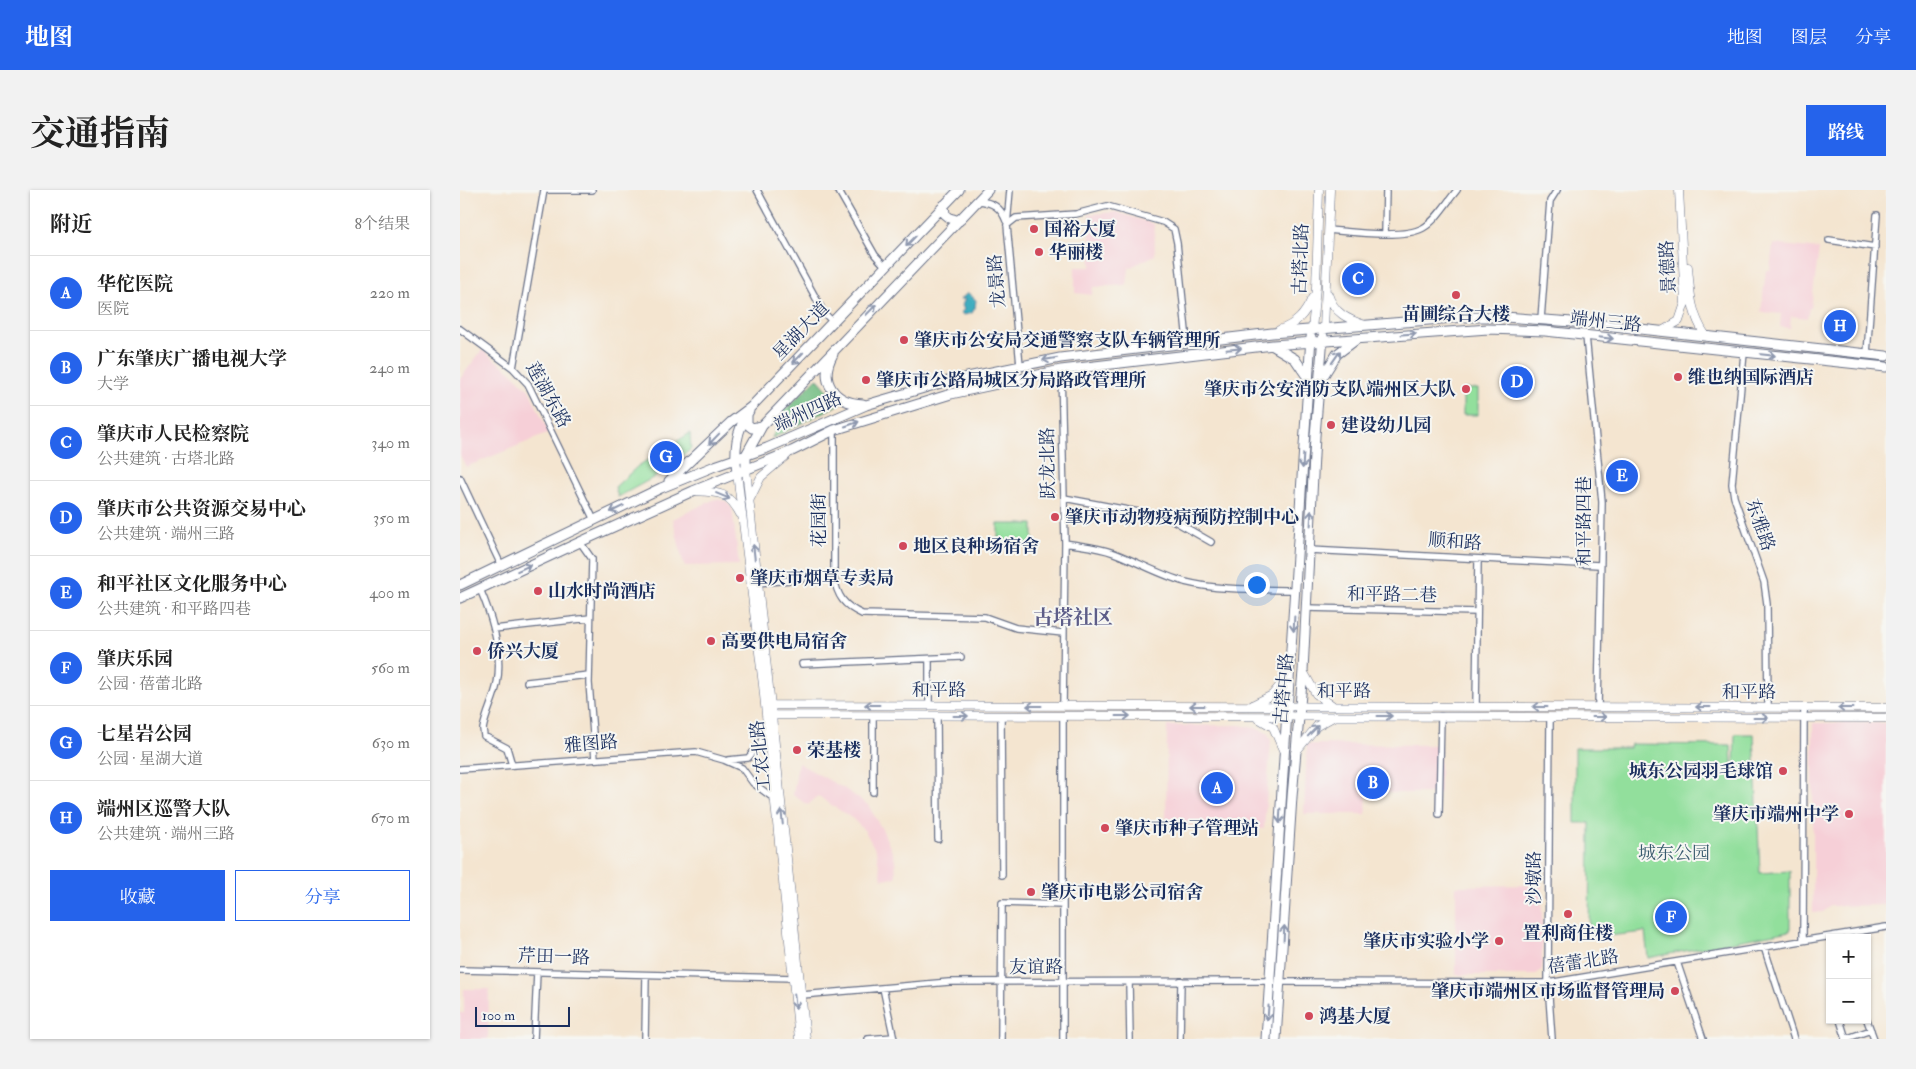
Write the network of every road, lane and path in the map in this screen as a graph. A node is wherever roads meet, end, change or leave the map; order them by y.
1 (544, 190) edge
2 (592, 190) edge
3 (757, 190) edge
4 (838, 190) edge
5 (959, 190) edge
6 (988, 190) edge
7 (1010, 190) edge
8 (1319, 190) edge
9 (1330, 190) edge
10 (1386, 190) edge
11 (1457, 190) edge
12 (1557, 190) edge
13 (1679, 190) edge
14 (1683, 190) edge
15 (978, 201) junction
16 (944, 206) junction
17 (1877, 215) dead end
18 (959, 221) junction
19 (1007, 225) junction
20 (1329, 230) junction
21 (1385, 232) junction
22 (1829, 240) dead end
23 (1875, 248) junction
24 (886, 267) junction
25 (1316, 286) junction
26 (1327, 290) junction
27 (1541, 319) junction
28 (833, 322) junction
29 (1366, 325) junction
30 (460, 329) edge
31 (1324, 329) junction
32 (1312, 330) junction
33 (1662, 332) junction
34 (1272, 333) junction
35 (1586, 336) junction
36 (1706, 336) junction
37 (1360, 338) junction
38 (1187, 341) junction
39 (1322, 341) junction
40 (1311, 342) junction
41 (837, 345) junction
42 (1273, 346) junction
43 (1142, 347) junction
44 (1839, 351) junction
45 (1744, 353) junction
46 (1867, 354) junction
47 (1886, 356) edge
48 (1144, 359) junction
49 (1838, 362) junction
50 (1020, 365) junction
51 (1886, 367) edge
52 (513, 368) junction
53 (1061, 370) junction
54 (1308, 378) junction
55 (1319, 384) junction
56 (866, 405) junction
57 (749, 411) junction
58 (762, 426) junction
59 (806, 430) junction
60 (834, 430) junction
61 (1305, 436) junction
62 (1315, 436) junction
63 (811, 441) junction
64 (792, 451) junction
65 (746, 455) junction
66 (735, 459) junction
67 (742, 471) junction
68 (686, 477) junction
69 (460, 478) edge
70 (661, 488) junction
71 (693, 491) junction
72 (1064, 498) junction
73 (748, 503) junction
74 (742, 518) junction
75 (594, 520) junction
76 (580, 542) junction
77 (1211, 542) dead end
78 (1065, 543) junction
79 (1309, 550) junction
80 (1478, 559) junction
81 (501, 565) junction
82 (1599, 565) junction
83 (802, 579) dead end
84 (757, 583) junction
85 (460, 585) edge
86 (480, 589) junction
87 (1296, 590) junction
88 (460, 598) edge
89 (1306, 608) junction
90 (1477, 612) junction
91 (590, 618) junction
92 (494, 629) junction
93 (1063, 633) junction
94 (961, 657) dead end
95 (929, 658) junction
96 (802, 664) dead end
97 (1292, 672) junction
98 (1303, 672) junction
99 (589, 675) junction
100 (527, 682) dead end
101 (771, 705) junction
102 (929, 705) junction
103 (1288, 705) junction
104 (1063, 706) junction
105 (1246, 706) junction
106 (1336, 706) junction
107 (1476, 707) junction
108 (1598, 707) junction
109 (1768, 707) junction
110 (1804, 708) junction
111 (1886, 708) edge
112 (1299, 710) junction
113 (1246, 715) junction
114 (1287, 715) junction
115 (772, 716) junction
116 (874, 716) junction
117 (937, 716) junction
118 (1001, 716) junction
119 (1063, 716) junction
120 (1337, 716) junction
121 (1441, 716) junction
122 (1550, 717) junction
123 (1804, 718) junction
124 (1886, 718) edge
125 (767, 728) junction
126 (1283, 750) junction
127 (1295, 753) junction
128 (595, 759) junction
129 (724, 760) junction
130 (512, 765) junction
131 (460, 769) edge
132 (873, 792) dead end
133 (772, 797) junction
134 (1281, 797) junction
135 (1292, 797) junction
136 (1439, 814) dead end
137 (938, 839) dead end
138 (1002, 875) dead end
139 (1063, 905) junction
140 (1886, 927) edge
141 (1849, 934) edge
142 (1826, 937) edge
143 (1803, 940) junction
144 (1764, 947) junction
145 (1677, 962) junction
146 (460, 970) edge
147 (537, 972) junction
148 (646, 975) junction
149 (792, 978) junction
150 (1181, 981) junction
151 (1270, 981) junction
152 (1001, 982) junction
153 (1063, 982) junction
154 (1129, 982) junction
155 (1281, 982) junction
156 (1548, 983) junction
157 (883, 988) junction
158 (802, 995) junction
159 (1841, 1024) edge
160 (1868, 1024) edge
161 (1870, 1030) junction
162 (893, 1038) edge
163 (534, 1039) edge
164 (645, 1039) edge
165 (799, 1039) edge
166 (806, 1039) edge
167 (868, 1039) edge
168 (1001, 1039) edge
169 (1063, 1039) edge
170 (1130, 1039) edge
171 (1180, 1039) edge
172 (1266, 1039) edge
173 (1276, 1039) edge
174 (1552, 1039) edge
175 (1703, 1039) edge
176 (1794, 1039) edge
177 (1846, 1039) edge
178 (1874, 1039) edge

1 - 2 street
1 - 52 street, 莲湖东路
3 - 28 street
4 - 24 street
5 - 16 main road, 星湖大道
6 - 15 main road, 星湖大道
7 - 19 street, 龙景路
8 - 25 main road, 古塔北路
9 - 20 main road, 古塔北路
10 - 21 street
11 - 21 street
12 - 27 street
13 - 33 main road, 景德路
14 - 36 main road, 景德路
15 - 18 main road, 星湖大道
15 - 19 street
16 - 18 main road
16 -> 24 main road, 星湖大道
17 - 23 street
41 -> 18 main road, 星湖大道
19 - 38 street
19 - 50 street, 龙景路
20 - 21 street
20 - 26 main road, 古塔北路
22 - 23 street
23 - 46 street
24 - 28 main road, 星湖大道
25 - 32 main road, 古塔北路
25 - 34 main road
26 - 29 main road
26 - 31 main road, 古塔北路
27 - 29 main road, 端州三路
27 - 33 main road, 端州三路
28 -> 57 main road, 星湖大道
29 - 31 main road, 端州三路
30 - 52 street
31 - 32 main road, 端州三路
31 - 39 main road, 古塔中路
32 - 34 main road, 端州四路
32 - 40 main road, 古塔中路
33 - 36 main road, 端州三路
34 - 38 main road, 端州四路
37 -> 35 main road, 端州三路
35 -> 45 main road, 端州三路
35 - 82 street, 和平路四巷
36 - 44 main road, 端州三路
37 - 39 main road, 端州三路
55 -> 37 main road
38 - 43 main road, 端州四路
39 - 40 main road, 端州三路
39 - 55 main road, 古塔中路
40 - 42 main road, 端州四路
40 - 54 main road, 古塔中路
41 - 56 main road
41 - 58 main road, 星湖大道
48 -> 42 main road, 端州四路
42 - 54 main road
43 - 48 main road
43 -> 50 main road, 端州四路
44 - 46 main road, 端州三路
44 - 49 main road
45 -> 49 main road, 端州三路
45 - 109 street, 东雅路
46 - 47 main road, 端州三路
48 - 53 main road, 端州四路
49 - 51 main road, 端州三路
50 - 56 main road, 端州四路
52 - 75 street, 莲湖东路
60 -> 53 main road, 端州四路
53 - 72 street, 跃龙北路
54 - 61 main road, 古塔中路
55 - 62 main road, 古塔中路
56 - 59 main road, 端州四路
57 - 58 main road
57 - 66 main road
57 -> 70 main road, 星湖大道
58 - 65 main road, 星湖大道
59 - 63 main road
59 - 65 main road, 端州四路
60 - 63 main road, 端州四路
60 - 93 street, 花园街
61 - 62 main road
61 -> 87 main road, 古塔中路
79 -> 62 main road, 古塔中路
63 - 64 main road, 端州四路
64 - 67 main road, 端州四路
64 - 73 main road
65 - 66 main road, 端州四路
65 - 67 main road, 星湖大道
66 - 67 main road
66 - 68 main road, 端州四路
67 - 71 main road, 端州四路
67 - 73 main road, 工农北路
67 - 74 main road, 工农北路
68 - 70 main road, 端州四路
68 - 71 main road
69 - 81 street
70 -> 75 main road, 端州四路
71 -> 74 main road
71 - 76 main road, 端州四路
72 - 77 street
72 - 78 street, 跃龙北路
84 -> 73 main road, 工农北路
74 - 125 main road, 工农北路
75 - 81 main road, 端州四路
86 -> 76 main road, 端州四路
76 - 91 street
78 - 87 street
78 - 93 street, 跃龙北路
79 - 80 street, 顺和路
79 - 89 main road, 古塔中路
80 - 82 street, 顺和路
80 - 90 street
81 - 85 main road, 端州四路
82 - 108 street, 和平路四巷
83 - 84 street
84 - 101 main road, 工农北路
86 - 88 main road, 端州四路
86 - 92 street
87 -> 97 main road, 古塔中路
89 - 90 street, 和平路二巷
89 - 98 main road, 古塔中路
90 - 107 street
91 - 92 street
91 - 99 street
92 - 130 street
93 - 104 street, 跃龙北路
94 - 95 street
95 - 96 street
95 - 102 street
97 - 103 main road, 古塔中路
97 - 105 main road
98 - 106 main road
98 - 112 main road, 古塔中路
99 - 100 street
99 - 128 street
102 -> 101 main road, 和平路
101 - 115 main road, 工农北路
104 -> 102 main road, 和平路
103 - 105 main road, 和平路
103 - 112 main road, 和平路
103 - 114 main road, 古塔中路
105 -> 104 main road, 和平路
106 - 107 main road, 和平路
106 - 112 main road, 和平路
108 -> 107 main road, 和平路
109 -> 108 main road, 和平路
109 - 110 main road, 和平路
111 -> 110 main road, 和平路
110 - 123 street
112 - 114 main road, 和平路
112 - 120 main road, 和平路
112 - 127 main road, 古塔中路
113 - 114 main road, 和平路
119 -> 113 main road, 和平路
113 - 126 main road
114 - 126 main road, 古塔中路
115 - 116 main road, 和平路
158 -> 115 main road, 工农北路
116 - 117 main road, 和平路
116 - 132 street
117 -> 118 main road, 和平路
117 - 137 street
118 - 119 main road, 和平路
118 - 138 street
119 - 139 street
120 -> 121 main road, 和平路
127 -> 120 main road
121 - 122 main road, 和平路
121 - 136 street
122 -> 123 main road, 和平路
122 - 156 street, 沙墩路
123 - 124 main road, 和平路
123 - 143 street
125 - 129 street
125 - 133 main road, 工农北路
126 - 134 main road, 古塔中路
127 - 135 main road, 古塔中路
128 - 129 street, 雅图路
128 - 130 street, 雅图路
129 - 133 street
130 - 131 street, 雅图路
133 - 149 main road, 工农北路
134 - 135 main road
134 -> 151 main road, 古塔中路
155 -> 135 main road, 古塔中路
139 - 152 street
139 - 153 street
140 - 141 street, 蓓蕾北路
142 - 143 street, 蓓蕾北路
143 - 144 street, 蓓蕾北路
144 - 145 street, 蓓蕾北路
144 - 176 street
145 - 156 street, 蓓蕾北路
145 - 175 street
146 - 147 street, 芹田一路
147 - 148 street, 芹田一路
147 - 163 street
148 - 149 street, 芹田一路
148 - 164 street
149 -> 165 main road, 工农北路
150 - 151 street, 友谊路
150 - 154 street, 友谊路
150 - 171 street
151 -> 172 main road, 古塔中路
152 - 153 street, 友谊路
152 - 157 street, 友谊路
152 - 168 street
153 - 154 street, 友谊路
153 - 169 street
154 - 170 street
155 - 156 street, 蓓蕾北路
155 - 173 main road, 古塔中路
156 - 174 street, 沙墩路
157 - 158 street, 友谊路
157 - 162 street
158 - 166 main road, 工农北路
159 - 177 street
160 - 161 street
161 - 177 street
161 - 178 street
162 - 167 street

